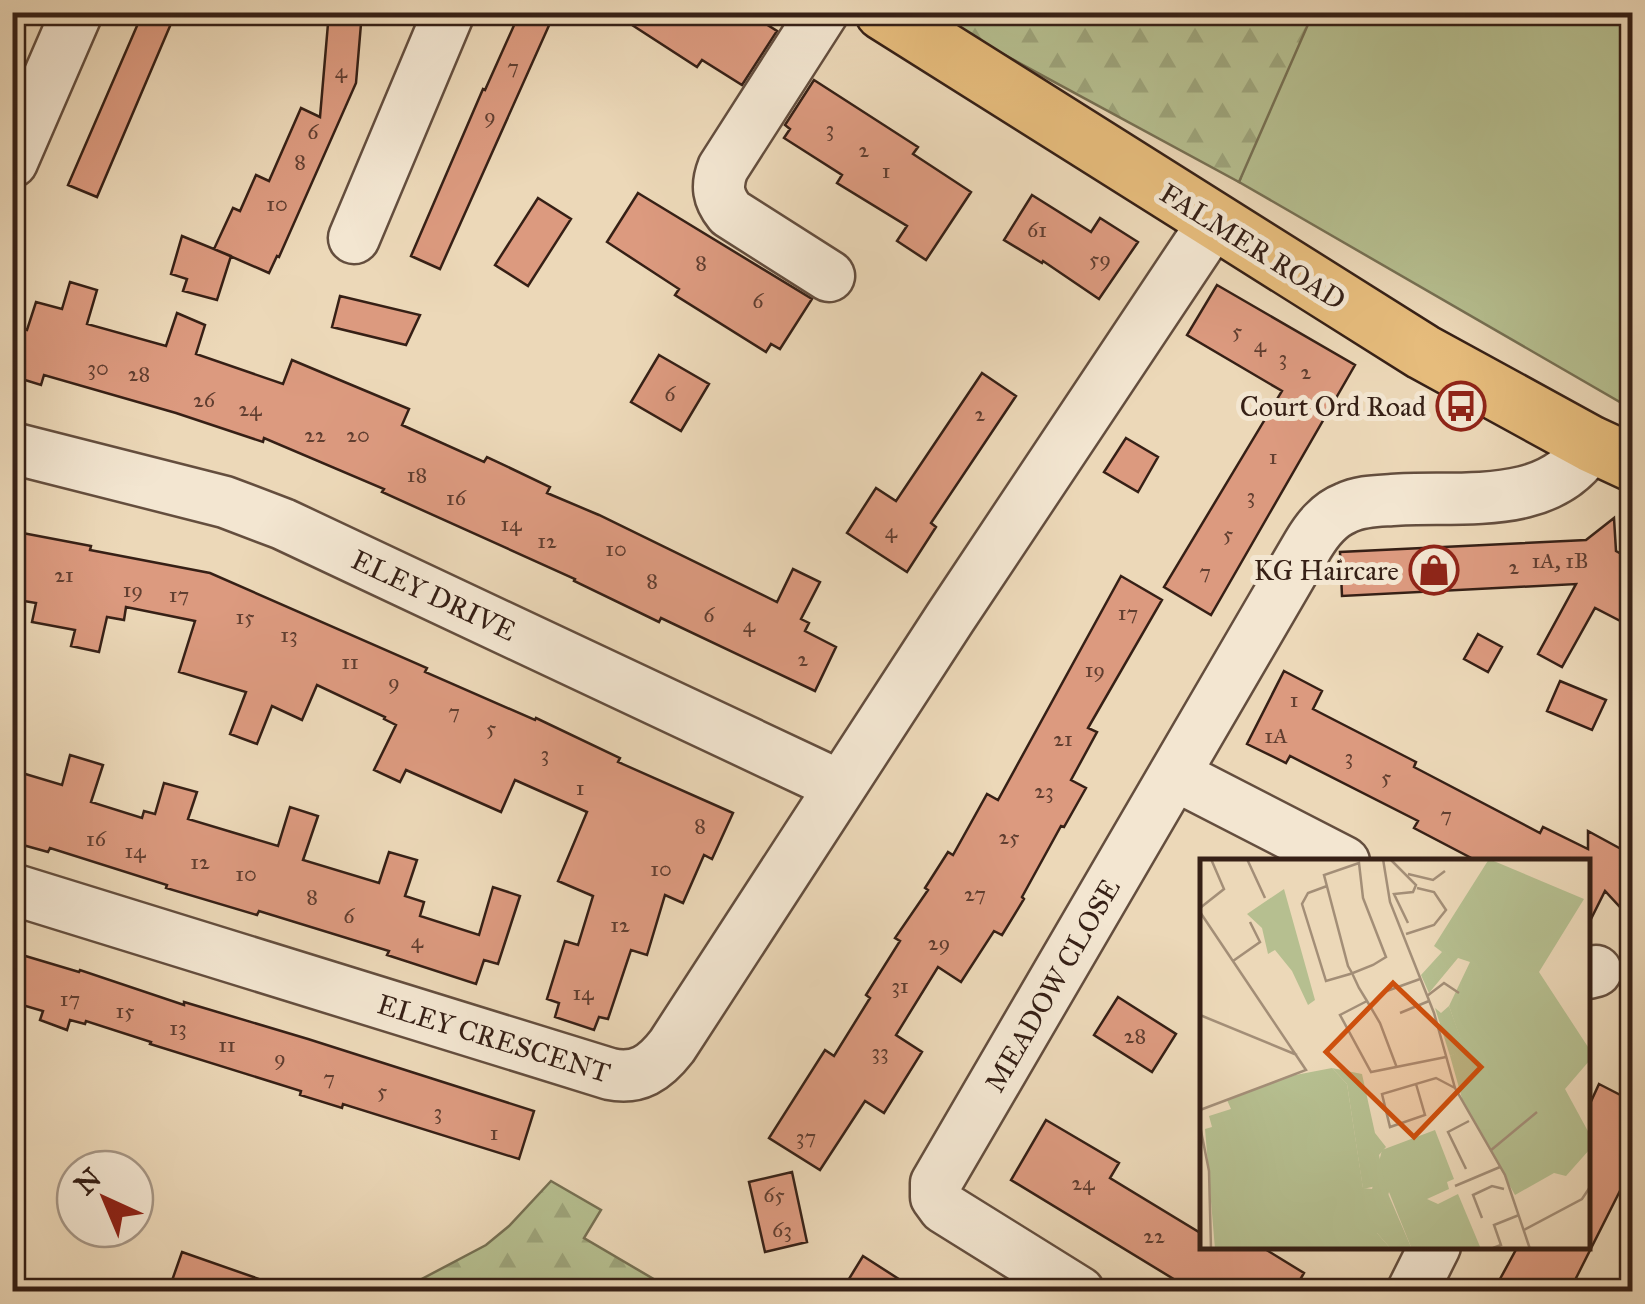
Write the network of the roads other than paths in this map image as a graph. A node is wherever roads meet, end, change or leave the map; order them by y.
1 (78, 12) edge
2 (449, 12) edge
3 (823, 12) edge
4 (883, 12) edge
5 (12, 162) edge
6 (1212, 221) junction
7 (354, 238) dead end
8 (828, 276) dead end
9 (12, 448) edge
10 (1612, 454) edge
11 (1175, 775) junction
12 (840, 786) junction
13 (1338, 859) edge
14 (12, 889) edge
15 (1433, 1249) edge
16 (1079, 1292) edge
17 (1412, 1292) edge

1 - 5 street
2 - 7 street
3 - 8 street
4 - 6 main road, FALMER ROAD
6 - 10 main road, FALMER ROAD
6 - 12 street
9 - 12 street, ELEY DRIVE
10 - 11 street, MEADOW CLOSE
11 - 13 street
11 - 16 street, MEADOW CLOSE
12 - 14 street, ELEY CRESCENT
15 - 17 street

